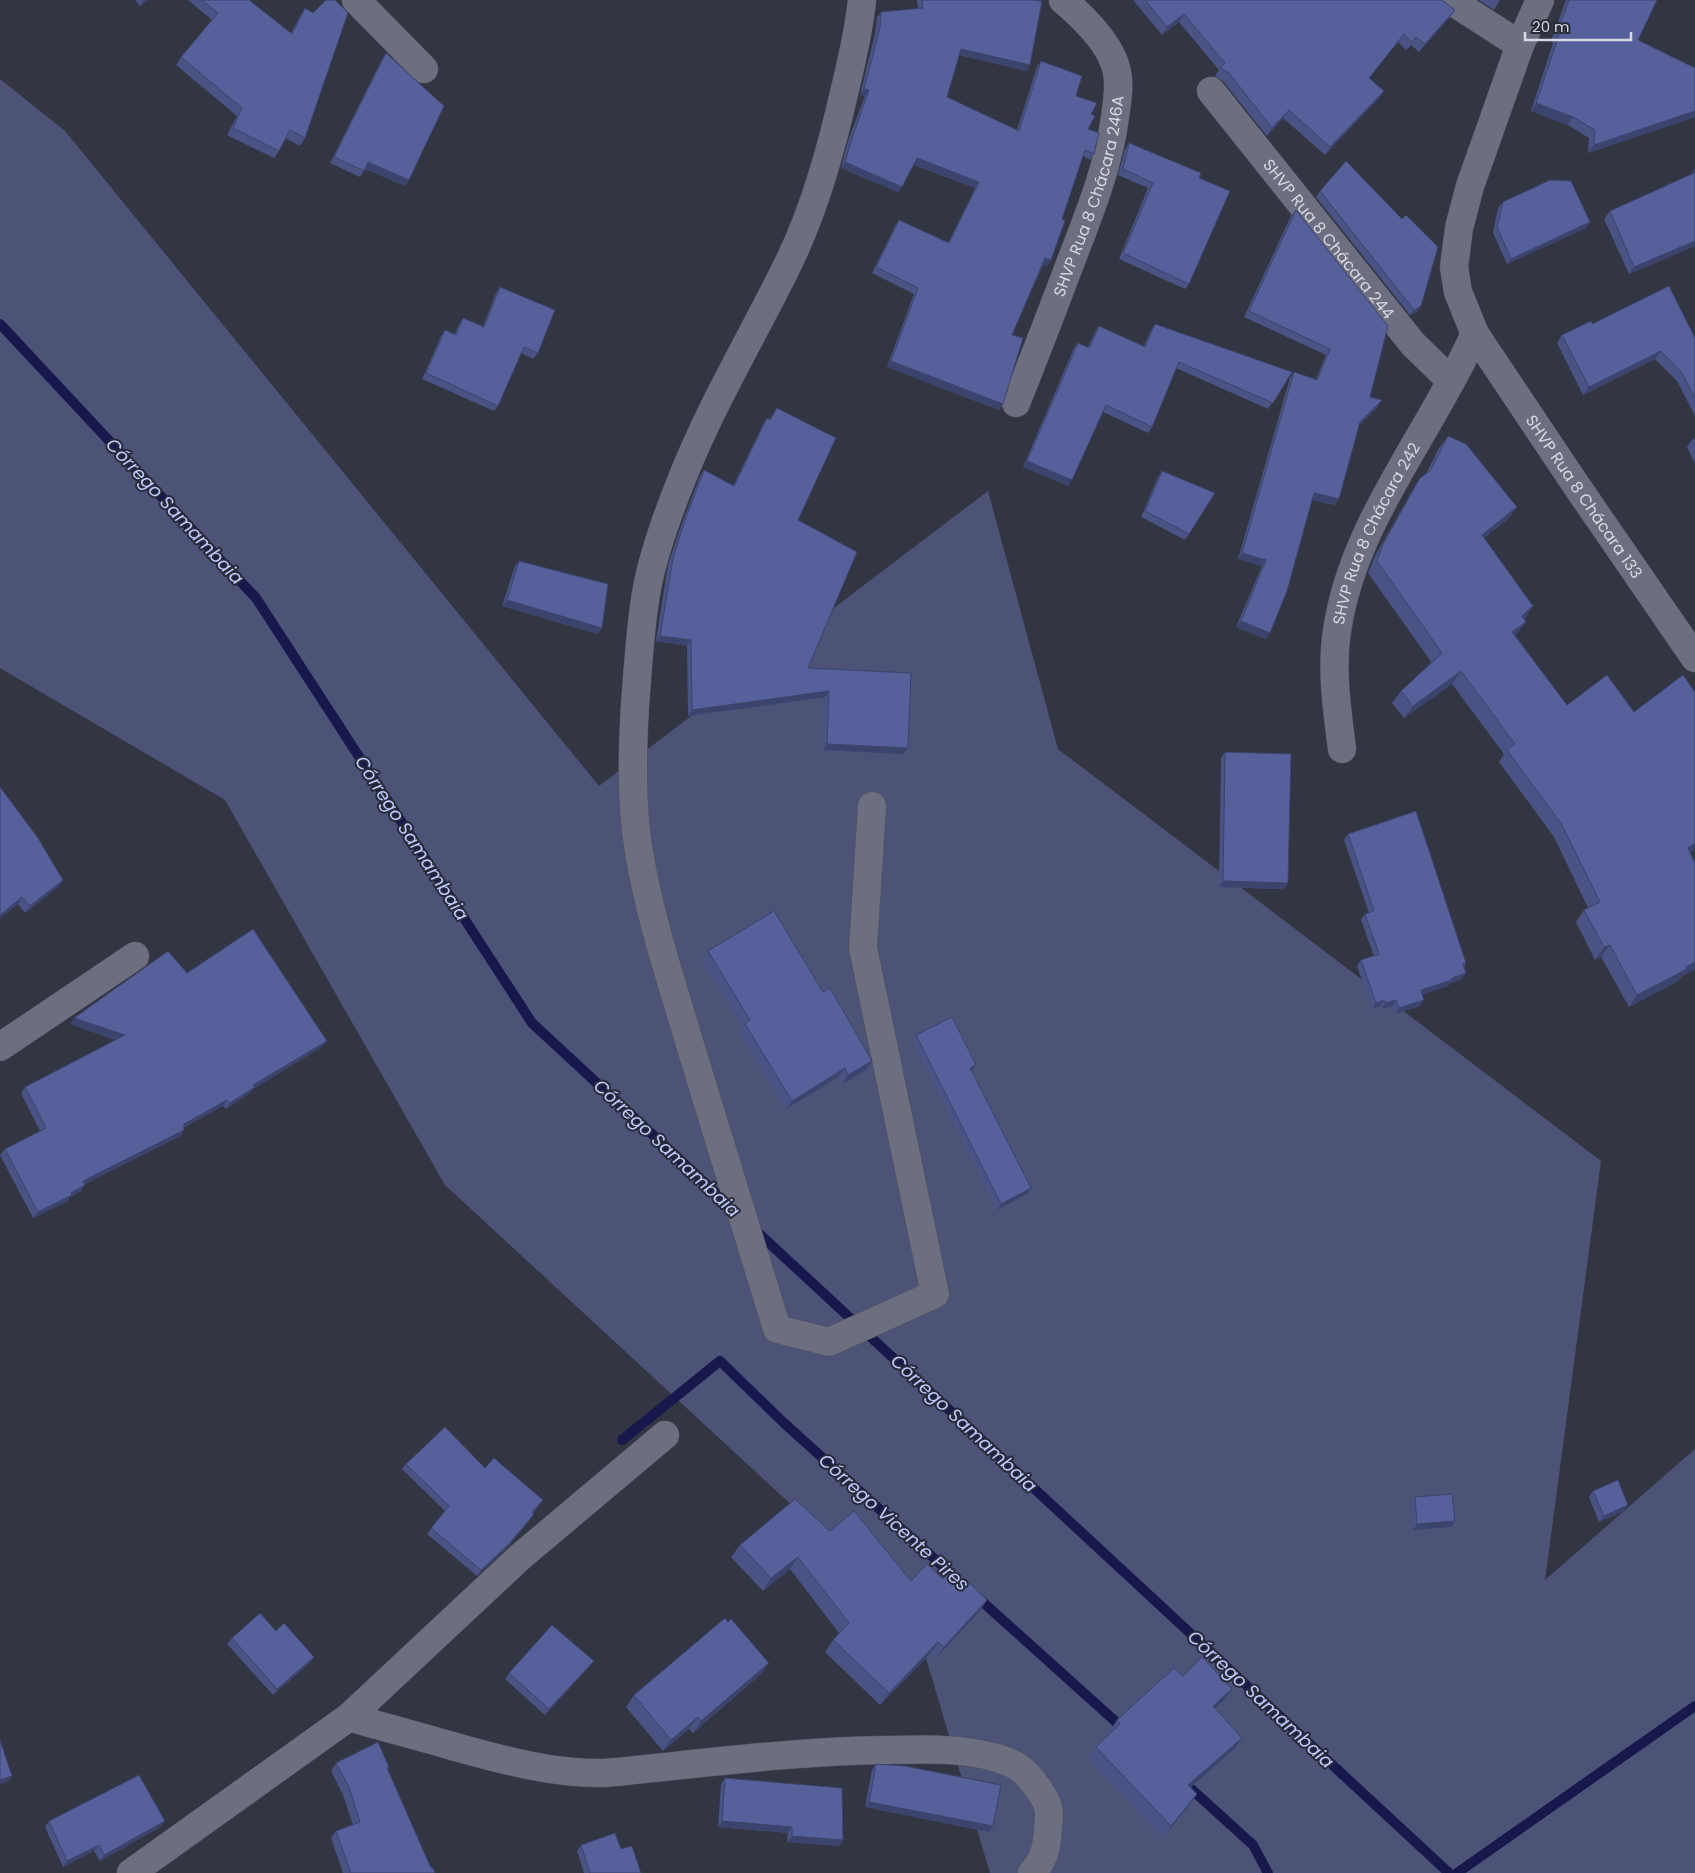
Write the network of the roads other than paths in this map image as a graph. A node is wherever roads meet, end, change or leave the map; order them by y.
1 (356, 0) edge
2 (862, 0) edge
3 (1063, 0) edge
4 (1450, 0) edge
5 (1540, 0) edge
6 (1520, 46) junction
7 (424, 69) dead end
8 (1211, 91) dead end
9 (1475, 334) junction
10 (1452, 381) junction
11 (1016, 403) dead end
12 (1695, 658) edge
13 (1342, 748) dead end
14 (872, 806) dead end
15 (135, 956) dead end
16 (0, 1047) edge
17 (666, 1435) dead end
18 (349, 1717) junction
19 (131, 1873) edge
20 (1032, 1873) edge

1 - 7 street
2 - 14 street
3 - 11 street, SHVP Rua 8 Chácara 246A
4 - 6 street
5 - 6 street, SHVP Rua 8 Chácara 133
6 - 9 street, SHVP Rua 8 Chácara 133
8 - 10 street, SHVP Rua 8 Chácara 244
9 - 10 street, SHVP Rua 8 Chácara 242
9 - 12 street, SHVP Rua 8 Chácara 133
10 - 13 street, SHVP Rua 8 Chácara 242
15 - 16 street
17 - 18 street
18 - 19 street
18 - 20 street

